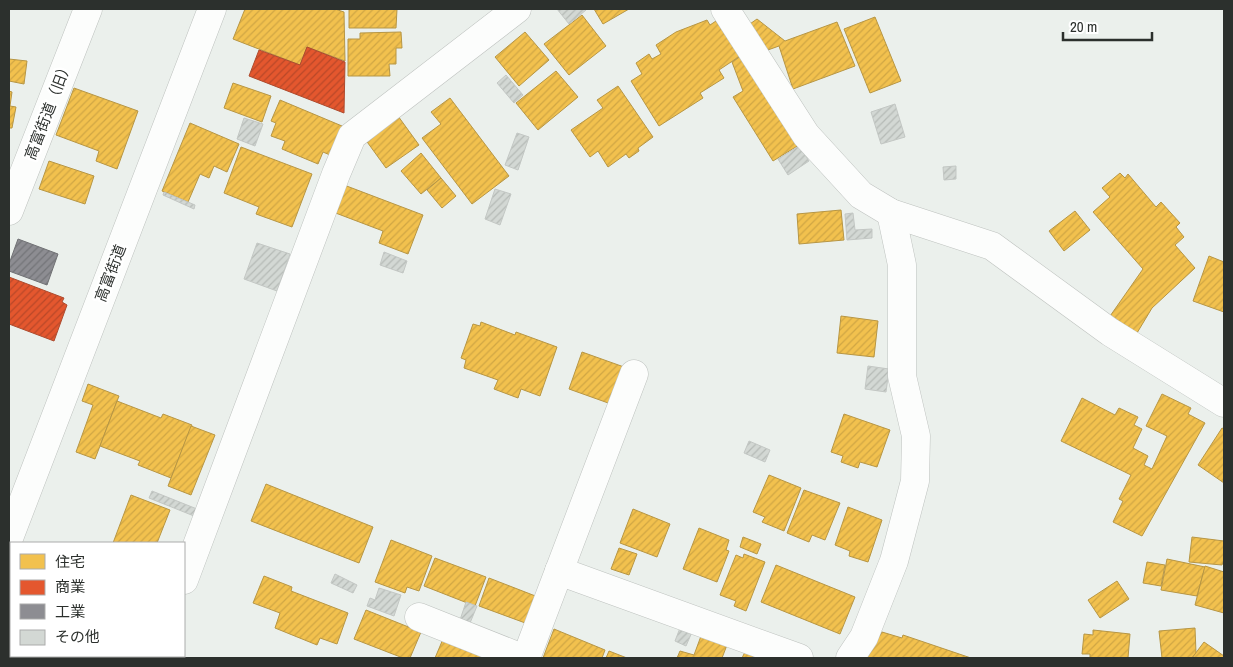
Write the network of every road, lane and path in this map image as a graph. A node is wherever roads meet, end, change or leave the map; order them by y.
1 (88, 9) edge
2 (212, 9) edge
3 (517, 9) edge
4 (725, 9) edge
5 (9, 211) edge
6 (891, 212) junction
7 (634, 374) dead end
8 (1224, 403) edge
9 (9, 538) edge
10 (560, 571) junction
11 (185, 577) edge
12 (418, 617) dead end
13 (522, 658) edge
14 (526, 658) edge
15 (799, 658) edge
16 (850, 658) edge

1 - 5 street, 高富街道（旧）
2 - 9 street, 高富街道
3 - 11 street
4 - 6 street
6 - 8 street
6 - 16 street
7 - 10 street
10 - 14 street
10 - 15 street
12 - 13 street

